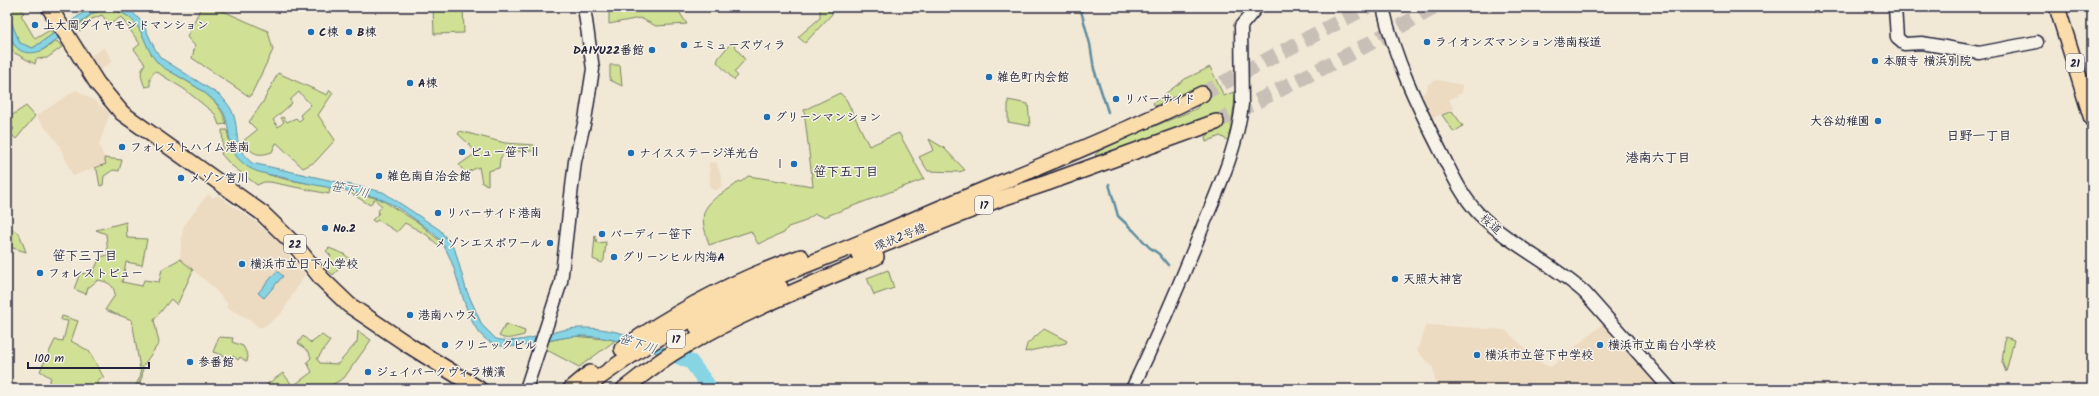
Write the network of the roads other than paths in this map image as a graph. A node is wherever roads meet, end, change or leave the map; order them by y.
1 (49, 7) edge
2 (584, 7) edge
3 (1257, 7) edge
4 (1383, 7) edge
5 (1894, 7) edge
6 (2057, 7) edge
7 (2066, 7) edge
8 (2037, 42) dead end
9 (2092, 88) edge
10 (1202, 94) tunnel mouth
11 (2092, 119) edge
12 (1216, 122) tunnel mouth
13 (1013, 195) junction
14 (900, 224) junction
15 (753, 293) junction
16 (628, 386) edge
17 (577, 388) edge
18 (478, 389) edge
19 (526, 389) edge
20 (601, 389) edge
21 (1132, 389) edge
22 (1670, 389) edge

1 - 18 main road, 22
2 - 19 street
3 - 21 street
4 - 22 street, 桜道
5 - 8 street
6 - 11 main road, 21
7 - 9 main road, 21
10 - 14 main road, 環状2号線 / 17
12 - 13 main road, 環状2号線 / 17
13 - 15 main road, 環状2号線 / 17
13 - 16 main road, 17
14 - 15 main road, 環状2号線 / 17
14 - 17 main road, 環状2号線 / 17
15 - 17 main road, 環状2号線 / 17
15 - 20 main road, 環状2号線 / 17

